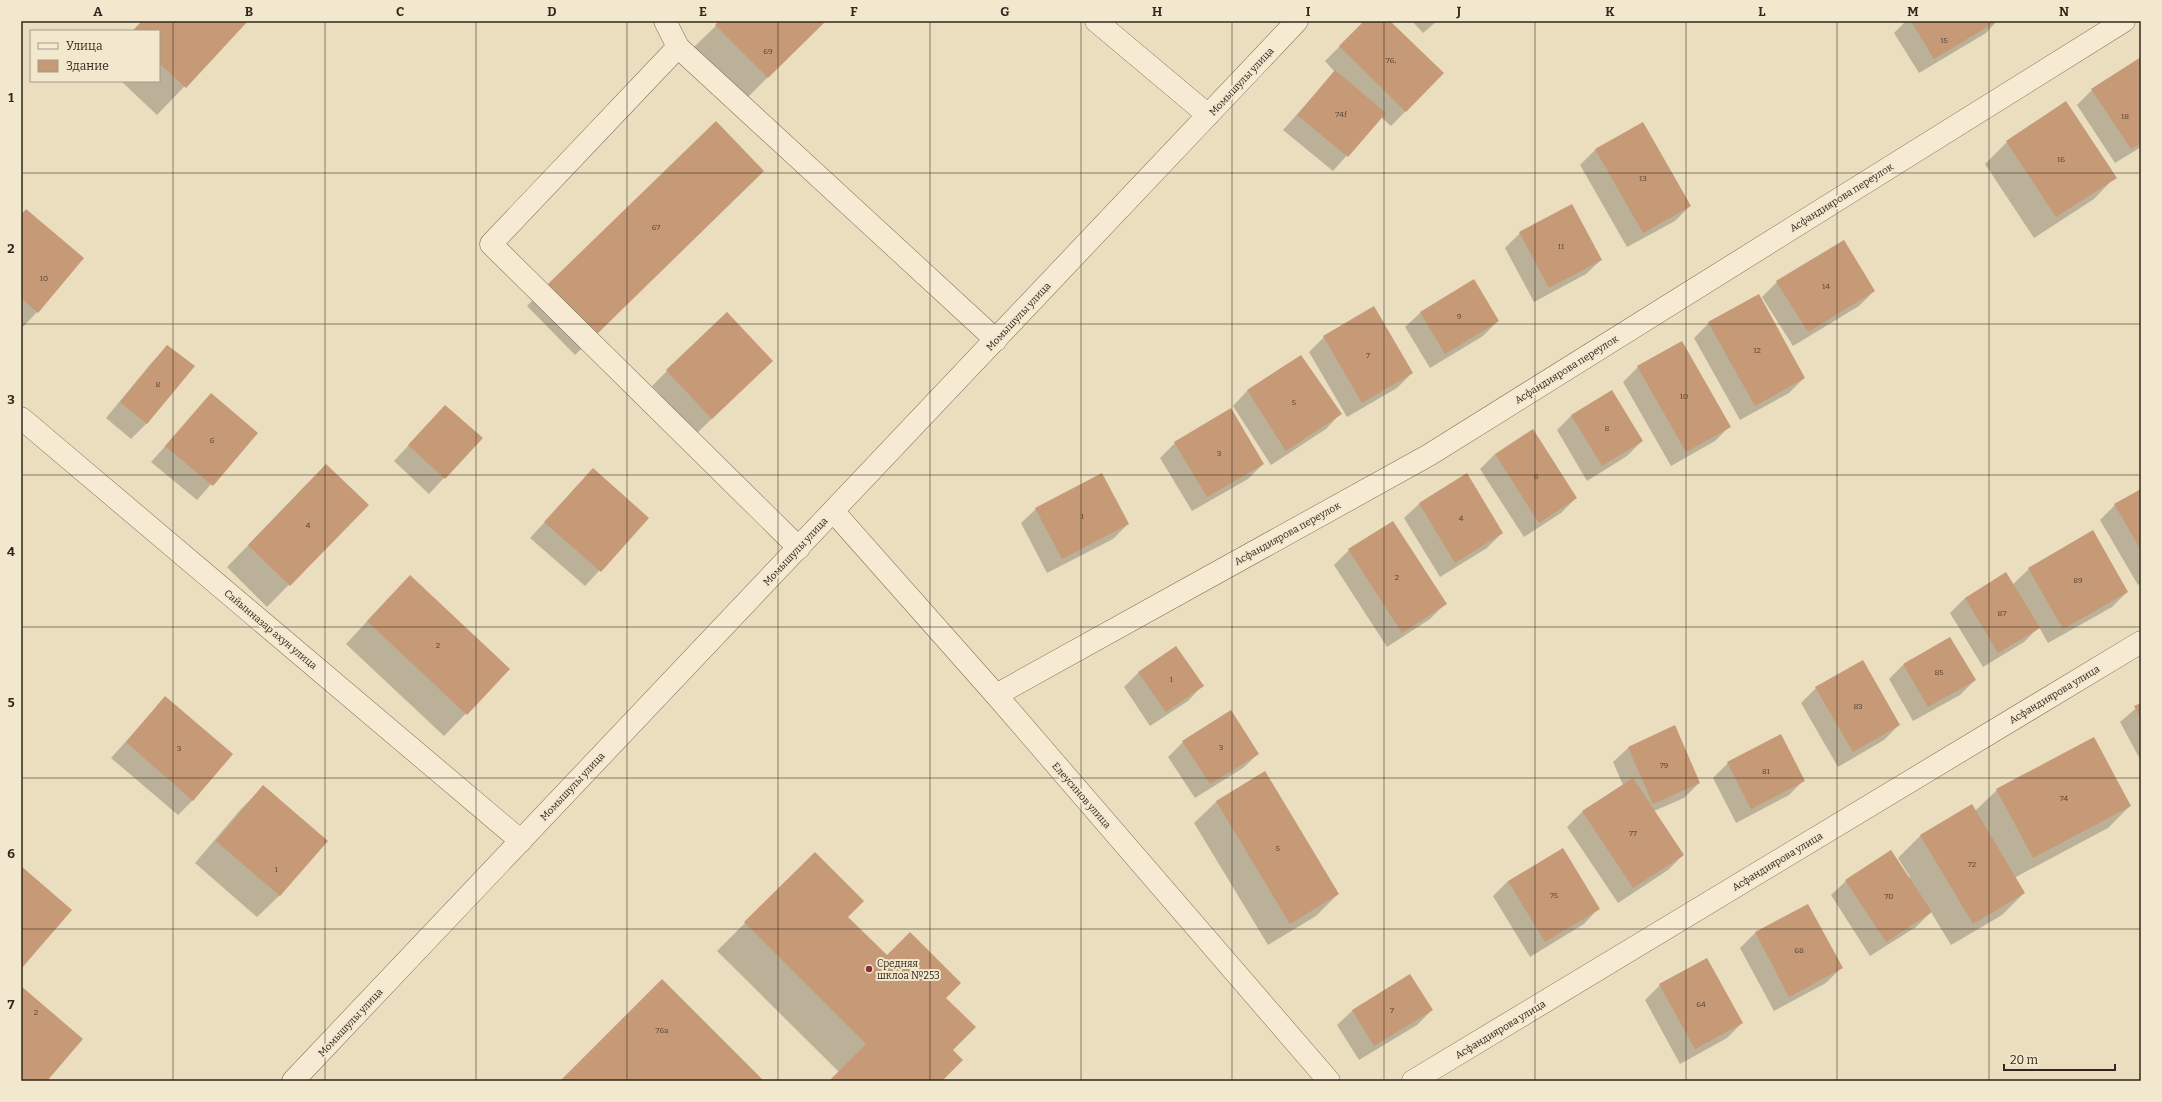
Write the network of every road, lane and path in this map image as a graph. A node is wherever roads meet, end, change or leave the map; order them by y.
1 (665, 21) edge
2 (1096, 21) edge
3 (1297, 21) edge
4 (2124, 21) edge
5 (678, 47) junction
6 (1208, 115) junction
7 (996, 340) junction
8 (21, 418) edge
9 (833, 511) junction
10 (799, 548) junction
11 (2141, 642) edge
12 (996, 695) junction
13 (521, 841) junction
14 (293, 1081) edge
15 (1329, 1081) edge
16 (1413, 1081) edge

1 - 5 street
2 - 6 street
3 - 6 street, Момышулы улица
4 - 12 street, Асфандиярова переулок
5 - 7 street
5 - 10 street
6 - 7 street, Момышулы улица
7 - 9 street, Момышулы улица
8 - 13 street, Сайынназар ахун улица
9 - 10 street, Момышулы улица
9 - 12 street, Елеусинов улица
10 - 13 street, Момышулы улица
11 - 16 street, Асфандиярова улица
12 - 15 street, Елеусинов улица
13 - 14 street, Момышулы улица

